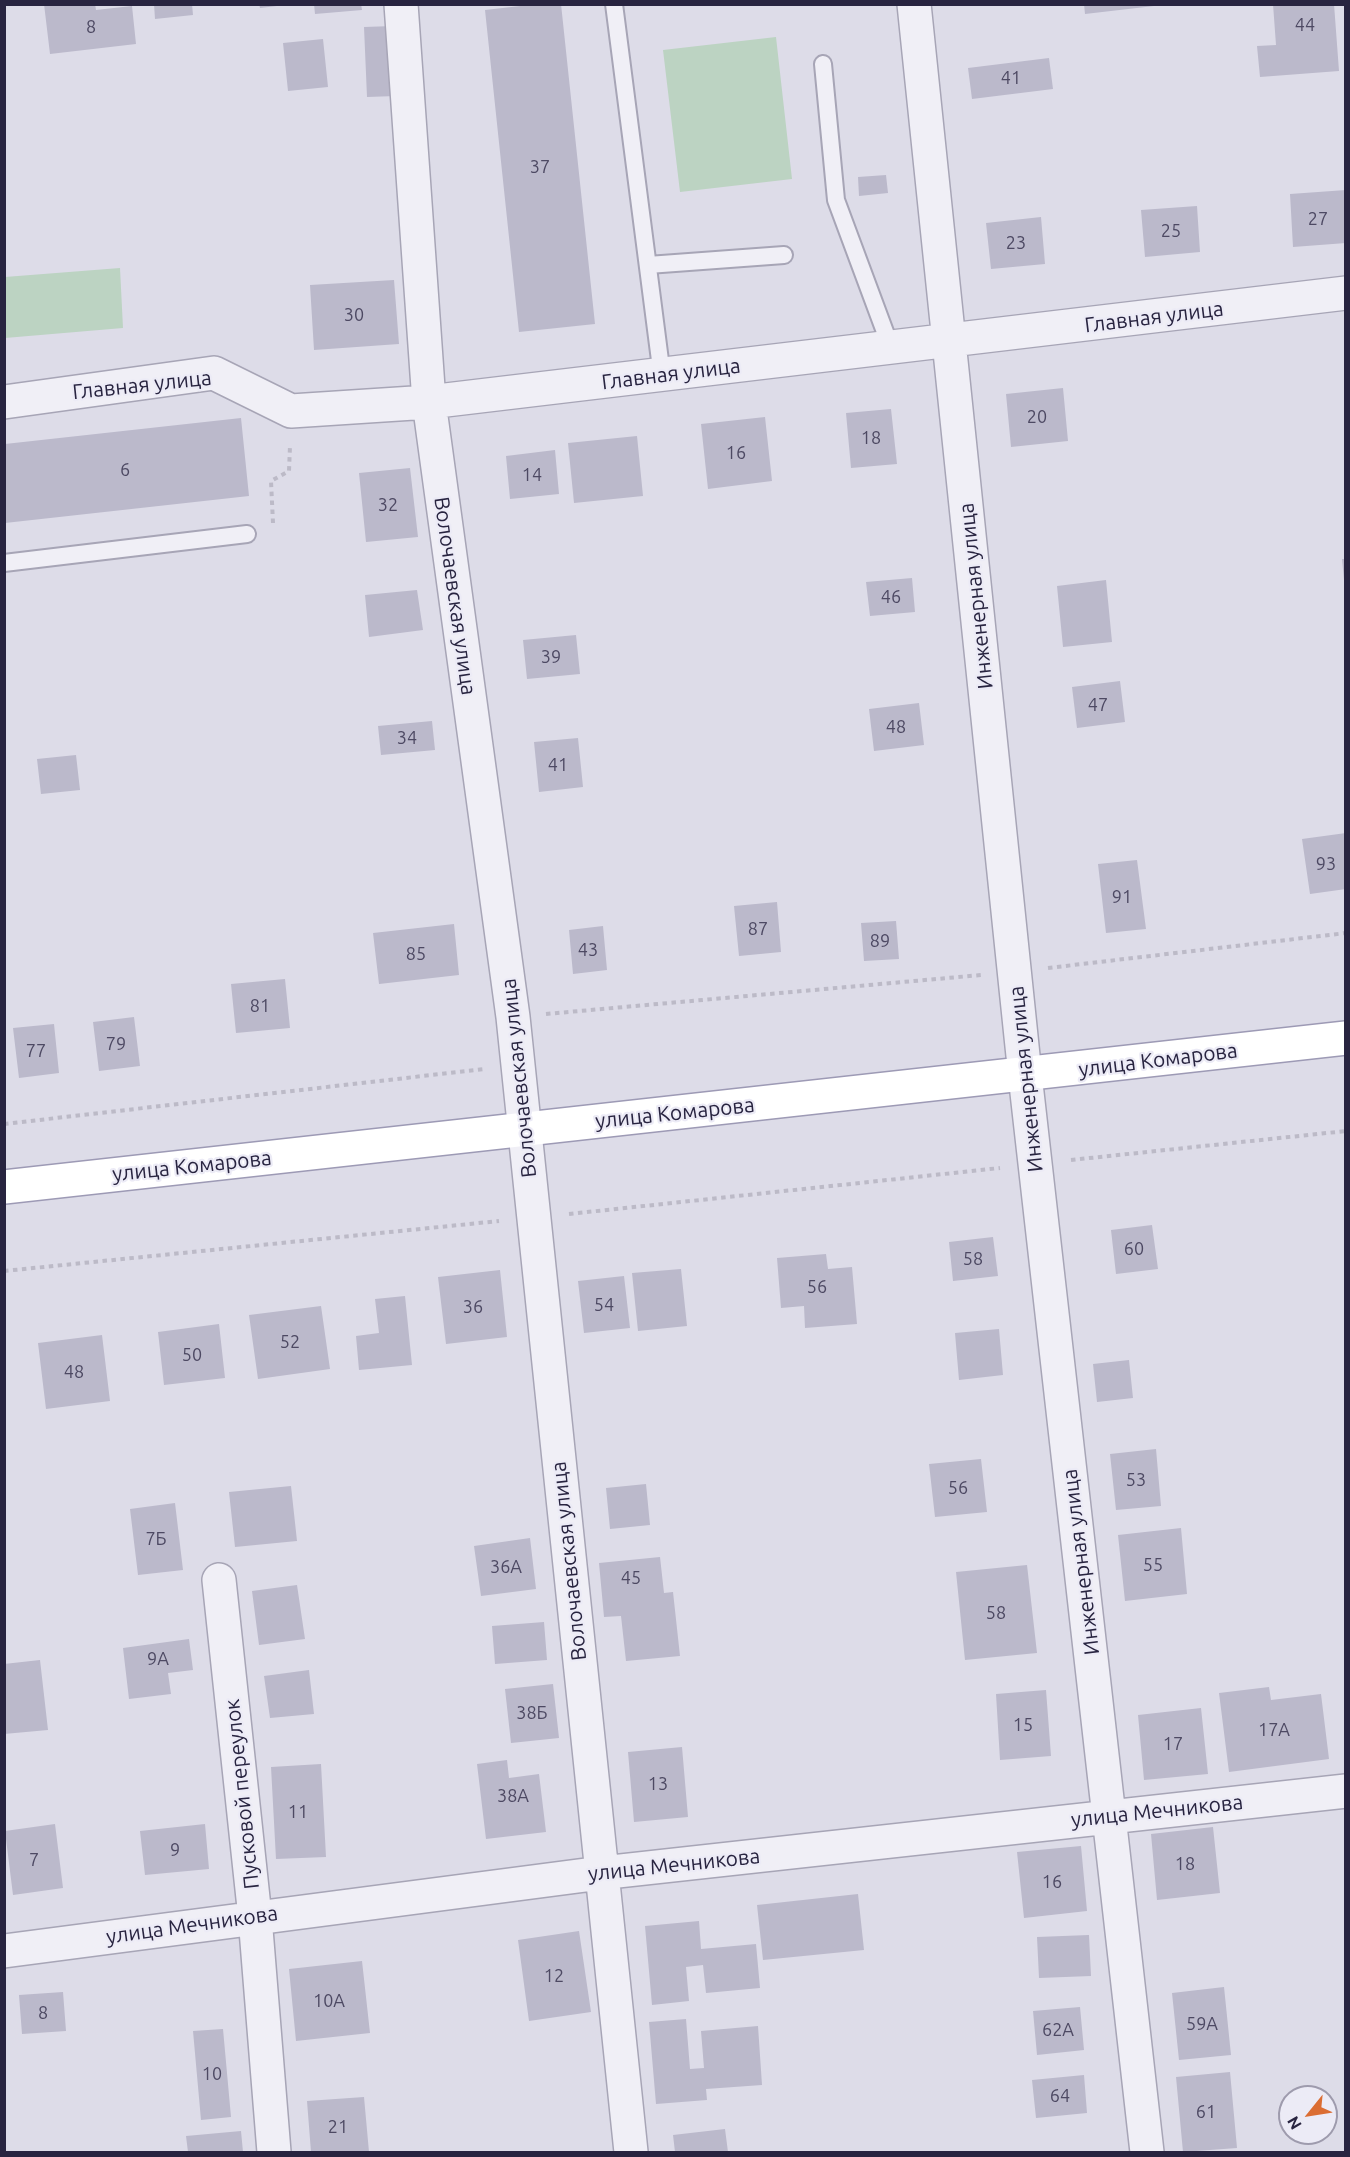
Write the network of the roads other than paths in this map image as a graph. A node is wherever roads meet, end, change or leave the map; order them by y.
1 (401, 4) edge
2 (614, 4) edge
3 (914, 4) edge
4 (823, 64) dead end
5 (784, 255) dead end
6 (648, 265) junction
7 (1346, 293) edge
8 (950, 341) junction
9 (891, 348) junction
10 (662, 376) junction
11 (4, 402) edge
12 (429, 402) junction
13 (247, 534) road end
14 (4, 564) edge
15 (1346, 1038) edge
16 (1025, 1075) junction
17 (525, 1129) junction
18 (4, 1187) edge
19 (219, 1580) dead end
20 (1346, 1791) edge
21 (1110, 1816) junction
22 (601, 1872) junction
23 (255, 1917) junction
24 (4, 1951) edge
25 (274, 2152) edge
26 (631, 2152) edge
27 (1147, 2152) edge

1 - 12 street, Волочаевская улица
2 - 6 lane
3 - 8 street, Инженерная улица
4 - 9 lane
5 - 6 lane
6 - 10 lane
7 - 8 street, Главная улица
8 - 9 street, Главная улица
8 - 16 street, Инженерная улица
9 - 10 street, Главная улица
10 - 12 street, Главная улица
11 - 12 street, Главная улица
12 - 17 street, Волочаевская улица
13 - 14 lane
15 - 16 main road, улица Комарова
16 - 17 main road, улица Комарова
16 - 21 street, Инженерная улица
17 - 18 main road, улица Комарова
17 - 22 street, Волочаевская улица
19 - 23 street, Пусковой переулок
20 - 21 street, улица Мечникова
21 - 22 street, улица Мечникова
21 - 27 street, Инженерная улица
22 - 23 street, улица Мечникова
22 - 26 street, Волочаевская улица
23 - 24 street, улица Мечникова
23 - 25 street, Пусковой переулок

